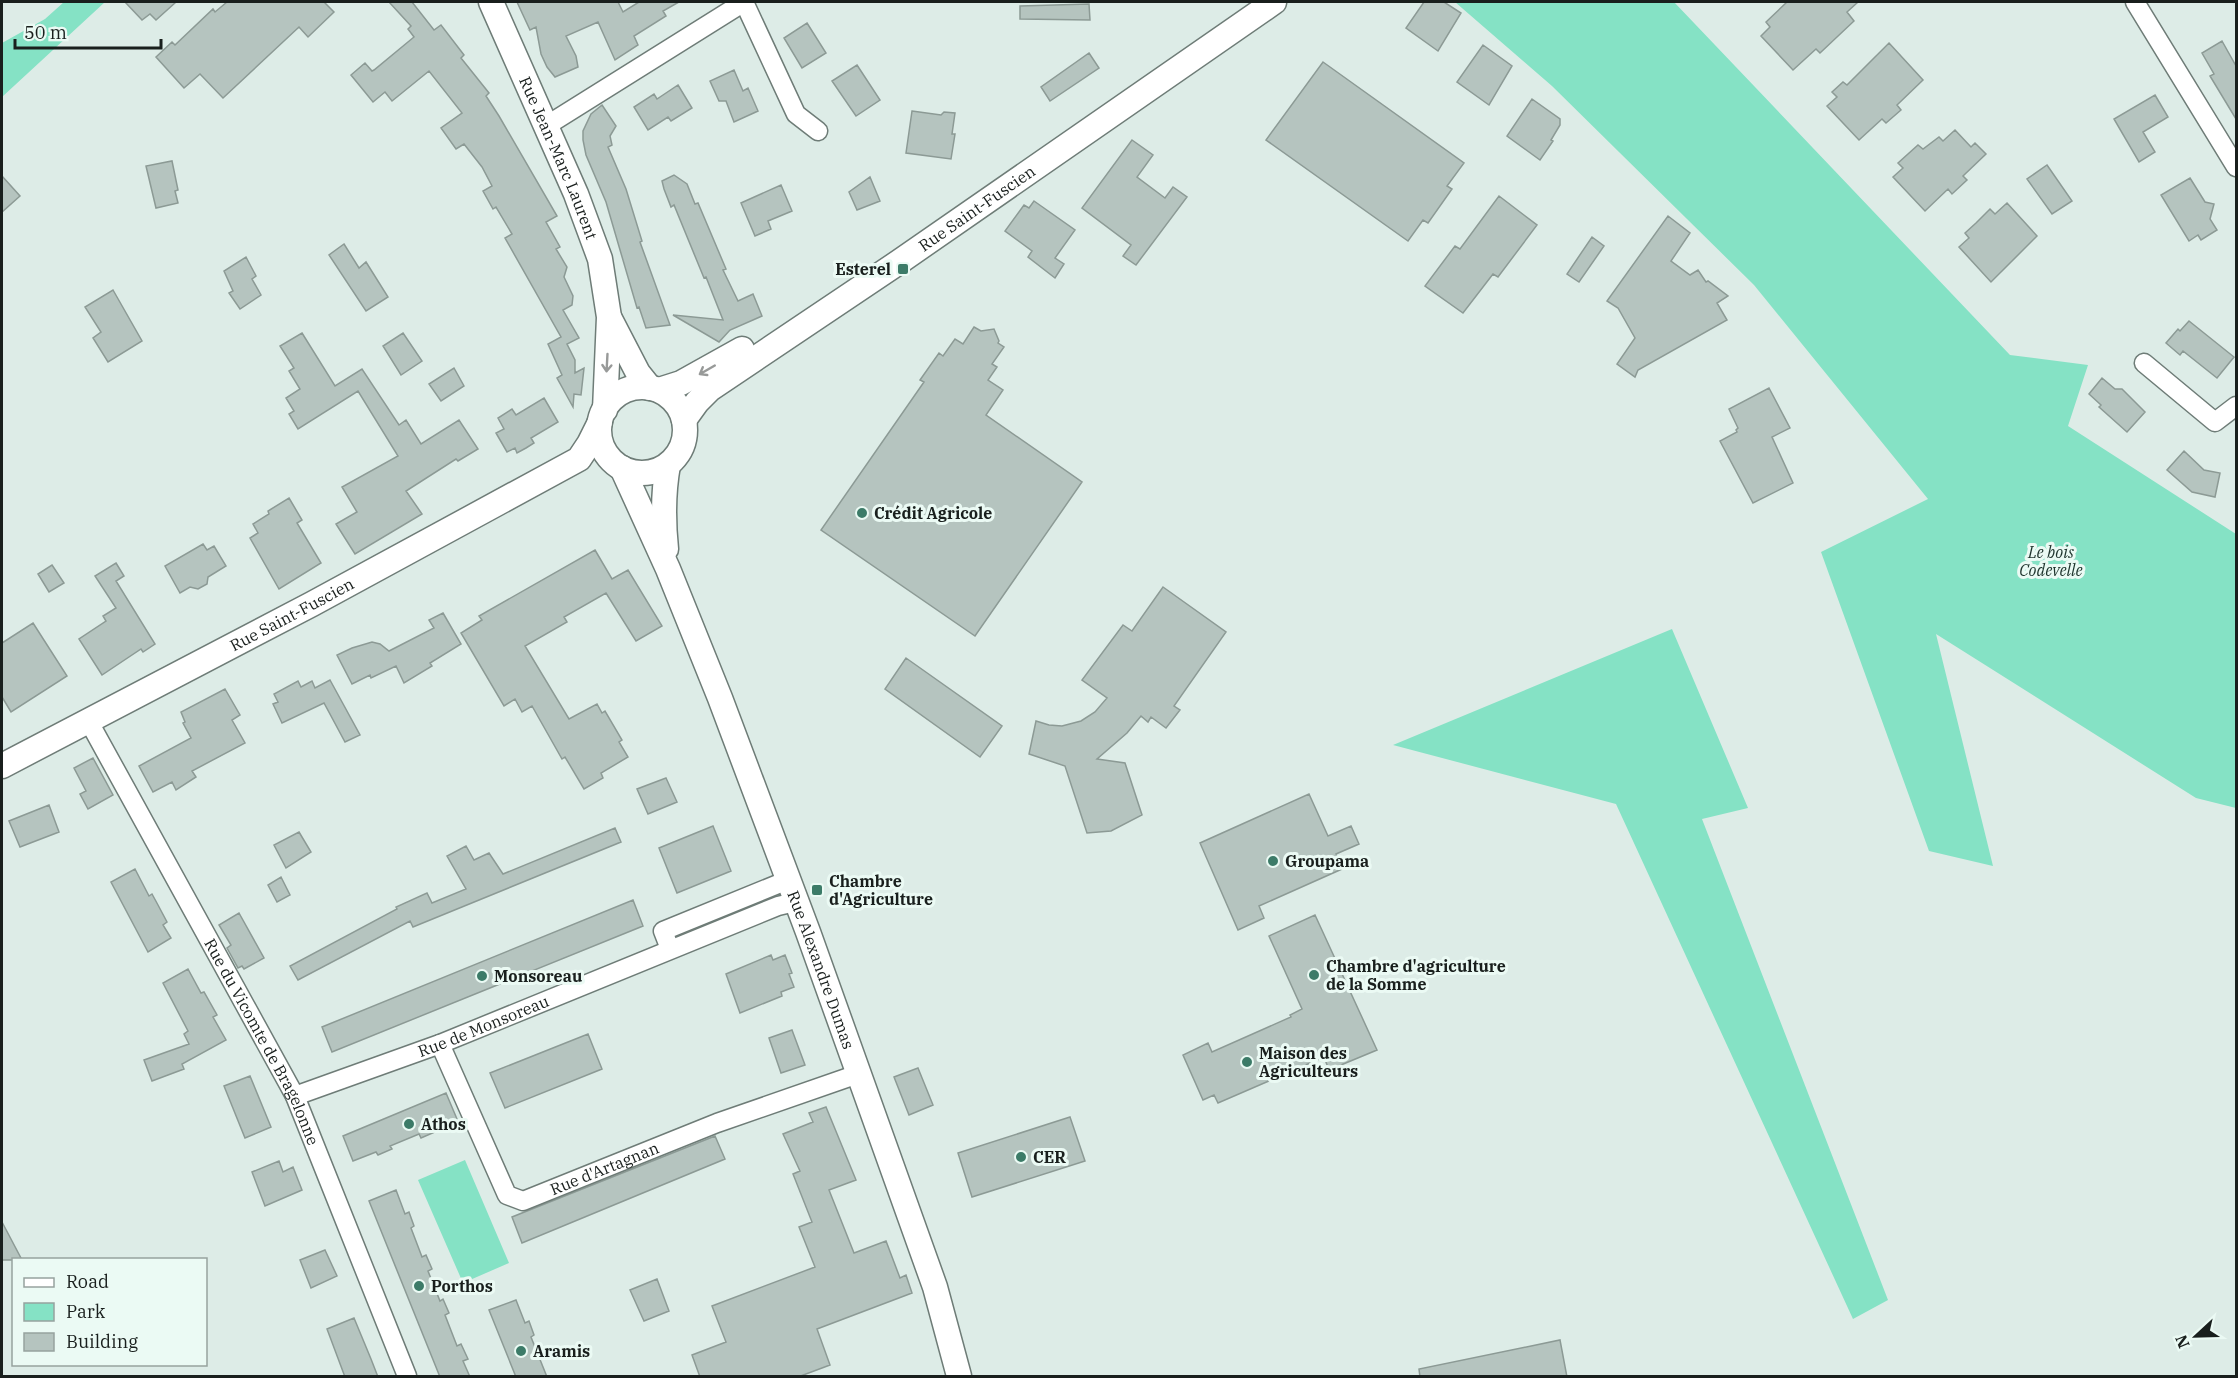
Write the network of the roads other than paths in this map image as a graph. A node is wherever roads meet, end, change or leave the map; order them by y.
1 (491, 2) edge
2 (744, 2) edge
3 (1251, 2) edge
4 (1274, 2) edge
5 (2135, 2) edge
6 (546, 126) junction
7 (818, 131) dead end
8 (2236, 167) edge
9 (609, 317) junction
10 (2144, 363) dead end
11 (655, 389) junction
12 (2236, 406) edge
13 (602, 416) junction
14 (684, 420) junction
15 (579, 459) junction
16 (618, 465) junction
17 (668, 465) junction
18 (668, 569) junction
19 (88, 720) junction
20 (2, 766) edge
21 (791, 891) junction
22 (440, 1044) junction
23 (858, 1074) junction
24 (295, 1096) junction
25 (407, 1377) edge
26 (959, 1377) edge

1 - 6 main road, Rue Jean-Marc Laurent
2 - 6 street
2 - 7 street
3 -> 11 main road, Rue Saint-Fuscien
4 - 14 main road, Rue Saint-Fuscien
5 - 8 street
6 - 9 main road, Rue Jean-Marc Laurent
9 - 11 main road, Rue Jean-Marc Laurent
9 -> 13 main road, Rue Jean-Marc Laurent
10 - 12 street
11 - 13 main road
11 - 14 main road
13 - 15 main road
13 - 16 main road
14 - 17 main road
15 - 16 main road
15 - 19 main road, Rue Saint-Fuscien
16 - 17 main road
16 - 18 main road, Rue Alexandre Dumas
17 - 18 main road, Rue Alexandre Dumas
18 - 21 main road, Rue Alexandre Dumas
19 - 20 main road, Rue Saint-Fuscien
19 - 24 street, Rue du Vicomte de Bragelonne
21 - 22 street, Rue de Monsoreau
21 - 23 main road, Rue Alexandre Dumas
22 - 23 street, Rue d'Artagnan
22 - 24 street, Rue de Monsoreau
23 - 26 main road, Rue Alexandre Dumas
24 - 25 street, Rue du Vicomte de Bragelonne

